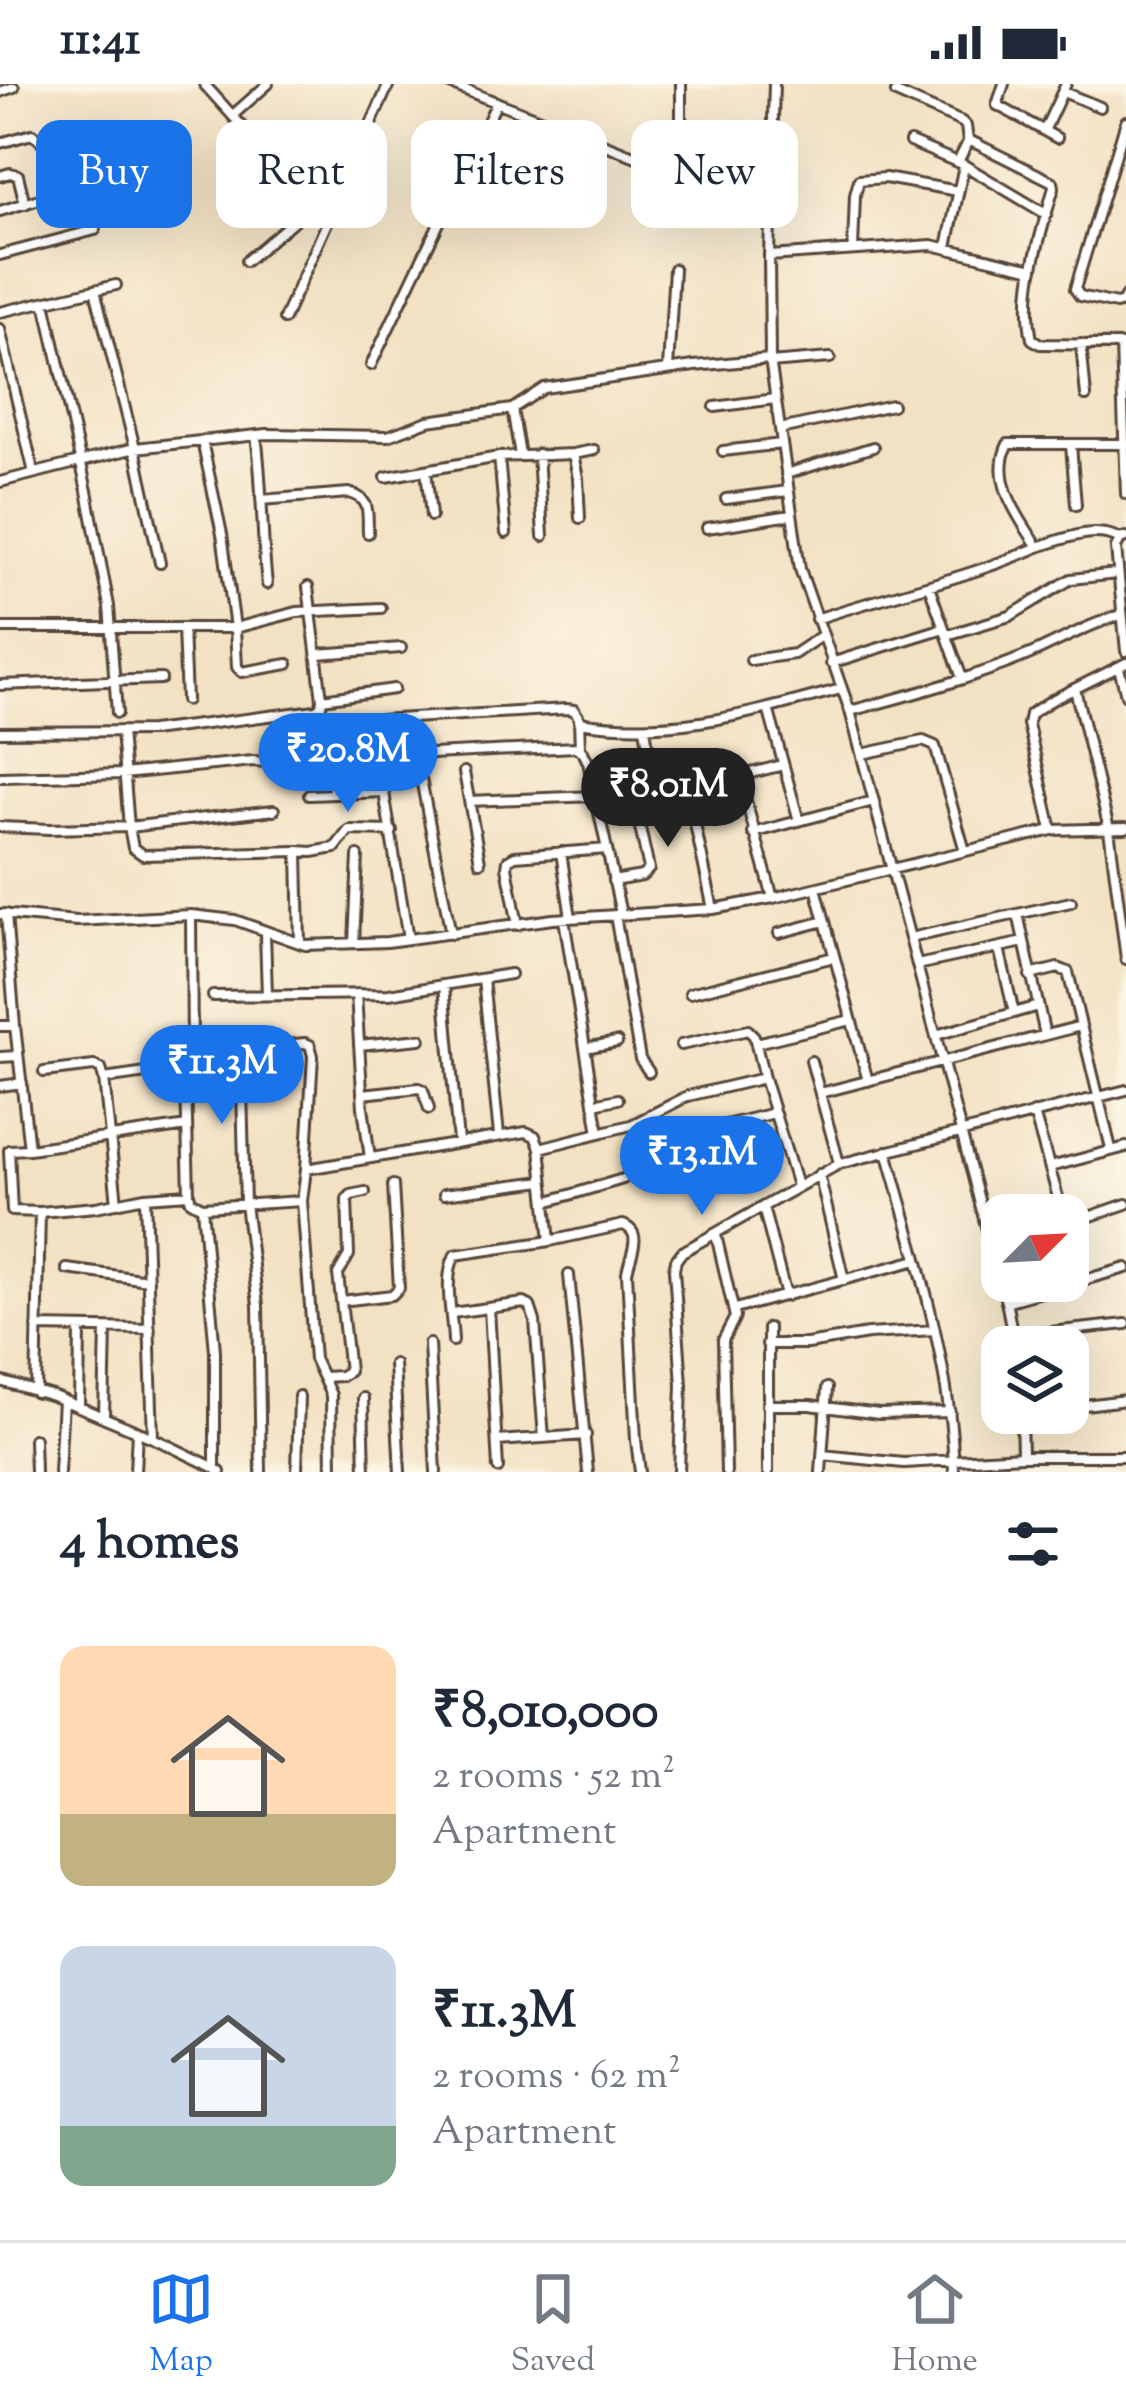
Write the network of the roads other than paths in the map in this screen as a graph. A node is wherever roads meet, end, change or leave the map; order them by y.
1 (204, 84) edge
2 (268, 84) edge
3 (389, 84) edge
4 (450, 84) edge
5 (682, 84) edge
6 (774, 84) edge
7 (1004, 84) edge
8 (14, 87) dead end
9 (1065, 88) edge
10 (0, 92) edge
11 (896, 93) dead end
12 (497, 102) junction
13 (1100, 107) dead end
14 (233, 115) junction
15 (1126, 121) edge
16 (1044, 131) junction
17 (36, 136) edge
18 (1057, 138) dead end
19 (910, 142) dead end
20 (968, 142) junction
21 (0, 143) edge
22 (961, 163) junction
23 (0, 176) edge
24 (958, 191) junction
25 (36, 201) edge
26 (25, 204) junction
27 (0, 211) edge
28 (1047, 214) junction
29 (95, 230) dead end
30 (947, 247) junction
31 (853, 249) junction
32 (0, 255) edge
33 (769, 256) junction
34 (246, 261) dead end
35 (674, 269) dead end
36 (1033, 269) junction
37 (116, 285) dead end
38 (95, 290) junction
39 (1126, 296) edge
40 (45, 302) junction
41 (0, 312) edge
42 (284, 320) dead end
43 (0, 329) edge
44 (1081, 344) junction
45 (1124, 345) edge
46 (830, 358) dead end
47 (770, 361) junction
48 (371, 365) dead end
49 (668, 370) junction
50 (1086, 397) dead end
51 (776, 399) junction
52 (892, 405) dead end
53 (715, 407) dead end
54 (512, 409) junction
55 (779, 428) junction
56 (256, 435) junction
57 (202, 441) junction
58 (782, 444) junction
59 (1071, 445) junction
60 (1125, 445) edge
61 (873, 447) dead end
62 (135, 448) junction
63 (594, 449) dead end
64 (723, 451) dead end
65 (538, 454) junction
66 (573, 454) junction
67 (520, 455) junction
68 (499, 457) junction
69 (80, 461) junction
70 (427, 470) junction
71 (34, 473) junction
72 (786, 474) junction
73 (386, 477) dead end
74 (0, 482) edge
75 (788, 490) junction
76 (1126, 494) edge
77 (726, 499) dead end
78 (262, 500) junction
79 (1076, 505) dead end
80 (791, 515) junction
81 (430, 516) dead end
82 (580, 518) dead end
83 (707, 528) dead end
84 (368, 533) dead end
85 (506, 533) dead end
86 (543, 536) dead end
87 (1123, 538) edge
88 (1038, 547) junction
89 (160, 563) dead end
90 (1117, 574) junction
91 (267, 584) dead end
92 (929, 586) junction
93 (308, 587) dead end
94 (381, 608) dead end
95 (311, 611) junction
96 (1121, 615) junction
97 (815, 619) junction
98 (0, 628) edge
99 (112, 628) junction
100 (183, 628) junction
101 (235, 628) junction
102 (946, 632) junction
103 (821, 636) junction
104 (401, 649) dead end
105 (1126, 651) edge
106 (316, 654) junction
107 (751, 660) dead end
108 (831, 662) junction
109 (288, 664) dead end
110 (1122, 665) edge
111 (962, 678) junction
112 (161, 679) dead end
113 (115, 682) junction
114 (0, 685) edge
115 (394, 689) dead end
116 (841, 689) junction
117 (1076, 689) junction
118 (1126, 695) edge
119 (322, 699) junction
120 (187, 700) dead end
121 (768, 709) junction
122 (850, 712) junction
123 (117, 713) dead end
124 (579, 722) junction
125 (645, 728) junction
126 (121, 731) junction
127 (0, 732) edge
128 (580, 749) junction
129 (862, 754) junction
130 (330, 755) junction
131 (364, 757) junction
132 (784, 765) junction
133 (627, 768) dead end
134 (464, 772) dead end
135 (123, 774) junction
136 (382, 774) dead end
137 (0, 776) edge
138 (421, 779) dead end
139 (385, 792) junction
140 (333, 794) junction
141 (309, 795) dead end
142 (595, 796) junction
143 (469, 801) junction
144 (874, 801) junction
145 (274, 810) dead end
146 (799, 821) junction
147 (0, 827) edge
148 (129, 827) junction
149 (1126, 828) edge
150 (1108, 829) junction
151 (1052, 830) junction
152 (392, 831) junction
153 (753, 833) junction
154 (607, 849) junction
155 (298, 851) junction
156 (965, 851) junction
157 (561, 852) junction
158 (358, 856) dead end
159 (480, 862) dead end
160 (892, 870) junction
161 (614, 881) junction
162 (816, 888) junction
163 (773, 898) junction
164 (1071, 902) dead end
165 (713, 909) junction
166 (3, 914) edge
167 (1018, 914) junction
168 (191, 915) junction
169 (618, 915) junction
170 (568, 918) junction
171 (825, 921) junction
172 (518, 925) junction
173 (266, 933) junction
174 (779, 933) dead end
175 (451, 934) junction
176 (910, 938) junction
177 (408, 939) junction
178 (1024, 942) junction
179 (354, 943) junction
180 (300, 944) junction
181 (999, 948) junction
182 (835, 957) junction
183 (1126, 958) edge
184 (917, 965) junction
185 (510, 974) dead end
186 (1030, 975) junction
187 (483, 979) junction
188 (444, 985) junction
189 (690, 993) dead end
190 (356, 994) junction
191 (267, 995) junction
192 (212, 996) dead end
193 (1039, 1006) junction
194 (1014, 1013) junction
195 (851, 1020) junction
196 (0, 1026) edge
197 (15, 1026) junction
198 (1081, 1026) junction
199 (936, 1035) junction
200 (1045, 1036) junction
201 (420, 1039) dead end
202 (617, 1042) dead end
203 (756, 1043) junction
204 (359, 1045) junction
205 (681, 1045) dead end
206 (585, 1048) junction
207 (241, 1050) junction
208 (192, 1054) junction
209 (18, 1056) junction
210 (0, 1057) edge
211 (812, 1060) dead end
212 (943, 1064) junction
213 (189, 1067) junction
214 (44, 1072) dead end
215 (649, 1072) dead end
216 (764, 1078) junction
217 (104, 1079) junction
218 (868, 1082) junction
219 (22, 1083) junction
220 (0, 1086) edge
221 (1126, 1090) edge
222 (362, 1094) junction
223 (820, 1094) junction
224 (1098, 1096) junction
225 (618, 1100) dead end
226 (594, 1104) junction
227 (429, 1109) dead end
228 (775, 1113) junction
229 (1034, 1113) junction
230 (651, 1114) junction
231 (188, 1126) junction
232 (961, 1132) junction
233 (599, 1133) junction
234 (500, 1135) junction
235 (112, 1138) junction
236 (659, 1141) junction
237 (458, 1142) junction
238 (1126, 1147) edge
239 (5, 1148) edge
240 (541, 1148) junction
241 (29, 1149) junction
242 (1111, 1149) junction
243 (887, 1151) junction
244 (639, 1156) dead end
245 (370, 1157) junction
246 (839, 1164) junction
247 (1050, 1167) junction
248 (306, 1169) junction
249 (819, 1174) junction
250 (623, 1179) dead end
251 (544, 1181) junction
252 (394, 1185) dead end
253 (797, 1186) junction
254 (365, 1192) dead end
255 (189, 1194) junction
256 (444, 1194) dead end
257 (1057, 1194) edge
258 (146, 1197) junction
259 (302, 1201) junction
260 (546, 1202) junction
261 (117, 1203) junction
262 (245, 1204) junction
263 (1126, 1204) edge
264 (202, 1207) junction
265 (763, 1207) junction
266 (981, 1208) edge
267 (12, 1211) junction
268 (40, 1211) junction
269 (0, 1212) edge
270 (1089, 1220) edge
271 (716, 1235) junction
272 (550, 1241) junction
273 (916, 1260) junction
274 (1126, 1268) edge
275 (67, 1269) dead end
276 (569, 1275) dead end
277 (1089, 1279) edge
278 (148, 1280) junction
279 (844, 1280) junction
280 (787, 1295) junction
281 (341, 1301) junction
282 (1006, 1302) edge
283 (489, 1308) junction
284 (735, 1310) junction
285 (452, 1312) junction
286 (1126, 1324) edge
287 (1011, 1326) edge
288 (38, 1328) junction
289 (768, 1328) dead end
290 (1089, 1328) edge
291 (80, 1329) junction
292 (106, 1329) junction
293 (150, 1329) junction
294 (934, 1330) junction
295 (453, 1341) dead end
296 (429, 1344) dead end
297 (767, 1344) junction
298 (394, 1364) dead end
299 (321, 1377) junction
300 (0, 1381) edge
301 (827, 1388) dead end
302 (36, 1393) junction
303 (299, 1396) dead end
304 (363, 1398) dead end
305 (63, 1400) junction
306 (1126, 1400) edge
307 (1089, 1404) edge
308 (766, 1405) junction
309 (79, 1407) junction
310 (825, 1407) junction
311 (950, 1412) junction
312 (104, 1418) junction
313 (137, 1431) junction
314 (1021, 1434) edge
315 (586, 1435) junction
316 (153, 1438) junction
317 (544, 1438) junction
318 (34, 1439) dead end
319 (497, 1441) junction
320 (822, 1456) junction
321 (1022, 1456) junction
322 (1126, 1456) edge
323 (954, 1467) edge
324 (499, 1468) dead end
325 (217, 1470) edge
326 (35, 1472) edge
327 (59, 1472) edge
328 (135, 1472) edge
329 (261, 1472) edge
330 (297, 1472) edge
331 (332, 1472) edge
332 (365, 1472) edge
333 (400, 1472) edge
334 (436, 1472) edge
335 (588, 1472) edge
336 (640, 1472) edge
337 (679, 1472) edge
338 (726, 1472) edge
339 (768, 1472) edge
340 (821, 1472) edge

1 - 14 street
2 - 14 street
3 - 42 street
4 - 12 street
5 - 12 street
6 - 33 street
7 - 16 street
8 - 10 street
9 - 13 street
9 - 16 street
11 - 20 street
12 - 48 street
14 - 34 street
15 - 39 street
16 - 18 street
17 - 21 street
19 - 22 street
20 - 22 street
20 - 28 street
22 - 24 street
22 - 28 street
23 - 26 street
24 - 30 street
24 - 31 street
25 - 26 street
26 - 27 street
28 - 36 street
29 - 32 street
30 - 31 street
30 - 36 street
31 - 33 street
33 - 47 street
35 - 49 street
36 - 44 street
37 - 38 street
38 - 40 street
38 - 62 street
40 - 41 street
40 - 69 street
43 - 71 street
44 - 45 street
44 - 50 street
45 - 60 street
46 - 47 street
47 - 49 street
47 - 51 street
49 - 54 street
51 - 53 street
51 - 55 street
52 - 55 street
54 - 56 street
54 - 67 street
55 - 58 street
56 - 57 street
56 - 78 street
57 - 62 street
57 - 101 street
58 - 64 street
58 - 72 street
59 - 60 street
59 - 79 street
59 - 88 street
60 - 76 street
61 - 72 street
62 - 69 street
62 - 89 street
63 - 66 street
65 - 66 street
65 - 67 street
65 - 86 street
66 - 82 street
67 - 68 street
68 - 70 street
68 - 85 street
69 - 71 street
69 - 99 street
70 - 73 street
70 - 81 street
71 - 74 street
72 - 75 street
75 - 77 street
75 - 80 street
78 - 84 street
78 - 91 street
80 - 83 street
80 - 97 street
87 - 88 street
87 - 90 street
88 - 92 street
90 - 96 street
90 - 102 street
92 - 97 street
92 - 102 street
93 - 95 street
94 - 95 street
95 - 101 street
95 - 106 street
96 - 105 street
96 - 111 street
97 - 103 street
98 - 99 street
99 - 100 street
99 - 113 street
100 - 101 street
100 - 120 street
101 - 109 street
102 - 108 street
102 - 111 street
103 - 107 street
103 - 108 street
104 - 106 street
106 - 119 street
108 - 116 street
110 - 117 street
110 - 118 street
111 - 122 street
112 - 113 street
113 - 114 street
113 - 123 street
115 - 119 street
116 - 121 street
116 - 122 street
117 - 150 street
117 - 151 street
119 - 126 street
121 - 125 street
121 - 132 street
122 - 129 street
124 - 125 street
124 - 128 street
124 - 131 street
125 - 165 street
126 - 127 street
126 - 135 street
128 - 131 street
128 - 142 street
129 - 144 street
129 - 156 street
130 - 131 street
130 - 135 street
130 - 140 street
132 - 146 street
132 - 153 street
133 - 161 street
134 - 143 street
135 - 137 street
135 - 148 street
136 - 139 street
138 - 175 street
139 - 140 street
139 - 152 street
140 - 141 street
142 - 143 street
142 - 154 street
143 - 159 street
144 - 146 street
144 - 160 street
145 - 148 street
146 - 153 street
147 - 148 street
148 - 155 street
149 - 150 street
150 - 151 street
150 - 183 street
151 - 156 street
152 - 155 street
152 - 177 street
153 - 163 street
154 - 157 street
154 - 161 street
155 - 180 street
156 - 160 street
157 - 170 street
157 - 172 street
158 - 179 street
160 - 162 street
160 - 176 street
161 - 169 street
162 - 163 street
162 - 171 street
163 - 165 street
164 - 167 street
165 - 169 street
166 - 168 street
166 - 197 street
167 - 176 street
167 - 178 street
168 - 173 street
168 - 208 street
169 - 170 street
169 - 215 street
170 - 172 street
170 - 206 street
171 - 174 street
171 - 182 street
172 - 175 street
173 - 180 street
173 - 191 street
175 - 177 street
176 - 184 street
177 - 179 street
178 - 181 street
178 - 186 street
179 - 180 street
181 - 184 street
181 - 194 street
182 - 189 street
182 - 195 street
184 - 199 street
185 - 187 street
186 - 193 street
186 - 198 street
187 - 188 street
187 - 234 street
188 - 190 street
188 - 237 street
190 - 191 street
190 - 204 street
191 - 192 street
193 - 194 street
193 - 200 street
194 - 199 street
195 - 203 street
195 - 218 street
196 - 197 street
197 - 209 street
198 - 200 street
198 - 224 street
199 - 212 street
200 - 212 street
201 - 204 street
202 - 206 street
203 - 205 street
203 - 216 street
204 - 222 street
206 - 226 street
207 - 208 street
207 - 248 street
207 - 262 street
208 - 213 street
209 - 210 street
209 - 219 street
211 - 223 street
212 - 218 street
212 - 232 street
213 - 217 street
213 - 231 street
214 - 217 street
216 - 228 street
216 - 230 street
217 - 235 street
218 - 223 street
219 - 220 street
219 - 241 street
221 - 224 street
222 - 227 street
222 - 245 street
223 - 246 street
224 - 229 street
224 - 242 street
225 - 226 street
226 - 233 street
228 - 236 street
228 - 253 street
229 - 232 street
229 - 247 street
230 - 233 street
230 - 236 street
231 - 235 street
231 - 255 street
232 - 243 street
232 - 266 street
233 - 240 street
234 - 237 street
234 - 240 street
235 - 241 street
235 - 261 street
236 - 244 street
237 - 245 street
238 - 242 street
239 - 241 street
239 - 267 street
240 - 251 street
242 - 247 street
243 - 246 street
243 - 273 street
245 - 248 street
246 - 249 street
247 - 257 street
248 - 259 street
249 - 253 street
249 - 279 street
250 - 260 street
251 - 256 street
251 - 260 street
252 - 281 street
253 - 265 street
254 - 281 street
255 - 258 street
255 - 264 street
258 - 261 street
258 - 278 street
259 - 262 street
259 - 299 street
260 - 272 street
261 - 268 street
262 - 264 street
262 - 329 street
263 - 270 street
264 - 325 street
265 - 271 street
265 - 280 street
267 - 268 street
267 - 269 street
268 - 288 street
271 - 284 street
271 - 337 street
272 - 285 street
272 - 336 street
273 - 279 street
273 - 294 street
274 - 277 street
275 - 278 street
276 - 315 street
278 - 293 street
279 - 280 street
280 - 284 street
281 - 299 street
282 - 287 street
283 - 285 street
283 - 317 street
283 - 319 street
284 - 338 street
285 - 295 street
286 - 290 street
288 - 291 street
288 - 302 street
289 - 297 street
291 - 292 street
291 - 309 street
292 - 293 street
292 - 312 street
293 - 316 street
294 - 297 street
294 - 311 street
296 - 334 street
297 - 308 street
298 - 333 street
299 - 331 street
300 - 302 street
301 - 310 street
302 - 305 street
303 - 330 street
304 - 332 street
305 - 309 street
305 - 327 street
306 - 307 street
308 - 310 street
308 - 339 street
309 - 312 street
310 - 311 street
310 - 320 street
311 - 323 street
312 - 313 street
313 - 316 street
313 - 328 street
314 - 321 street
315 - 317 street
315 - 335 street
316 - 325 street
317 - 319 street
318 - 326 street
319 - 324 street
320 - 323 street
320 - 340 street
321 - 322 street
321 - 323 street

